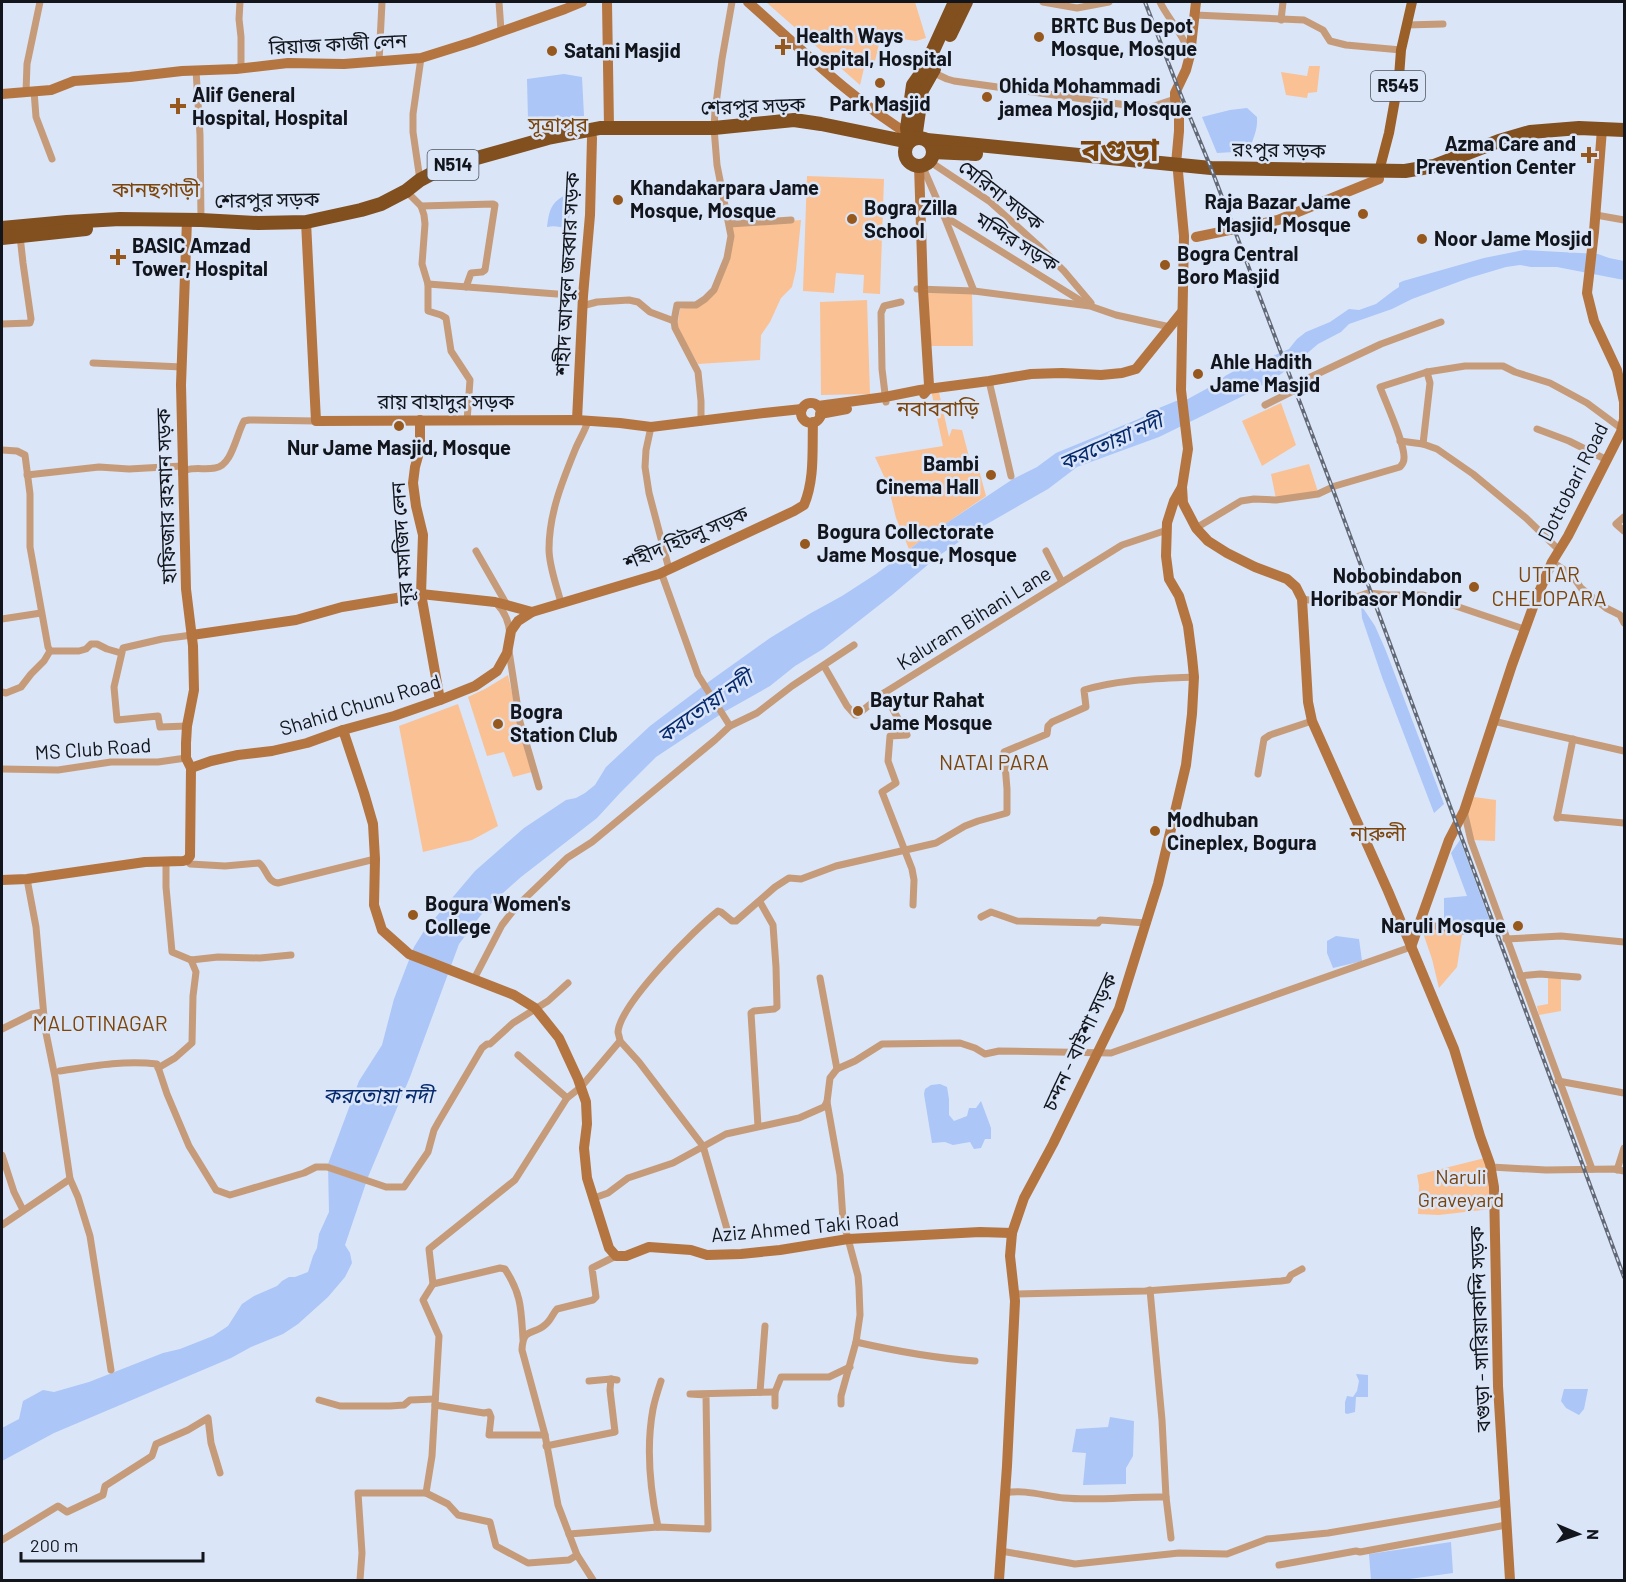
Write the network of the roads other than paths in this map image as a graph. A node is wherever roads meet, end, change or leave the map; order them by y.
1 (40, 2) edge
2 (240, 2) edge
3 (382, 2) edge
4 (499, 2) edge
5 (582, 2) edge
6 (607, 2) edge
7 (732, 2) edge
8 (748, 2) edge
9 (1043, 2) edge
10 (1109, 2) edge
11 (1160, 2) edge
12 (1196, 2) edge
13 (1283, 2) edge
14 (1412, 2) edge
15 (958, 6) edge
16 (1195, 15) junction
17 (1281, 20) junction
18 (1443, 24) dead end
19 (1406, 25) junction
20 (501, 31) junction
21 (1401, 50) junction
22 (936, 54) junction
23 (1190, 56) junction
24 (421, 58) junction
25 (378, 62) junction
26 (241, 68) junction
27 (196, 70) junction
28 (932, 72) junction
29 (30, 92) junction
30 (2, 94) edge
31 (1175, 99) junction
32 (885, 119) junction
33 (609, 127) junction
34 (1624, 130) edge
35 (715, 131) junction
36 (1602, 133) junction
37 (591, 134) junction
38 (877, 135) junction
39 (1624, 138) edge
40 (918, 151) junction
41 (52, 159) dead end
42 (1177, 168) junction
43 (1379, 175) junction
44 (420, 180) junction
45 (413, 198) junction
46 (1596, 215) junction
47 (944, 216) junction
48 (791, 220) dead end
49 (1624, 220) edge
50 (192, 223) junction
51 (730, 224) junction
52 (306, 226) junction
53 (2, 228) edge
54 (1184, 230) junction
55 (20, 236) junction
56 (1196, 237) junction
57 (2, 238) edge
58 (1184, 256) junction
59 (428, 284) junction
60 (466, 287) junction
61 (920, 290) junction
62 (974, 291) junction
63 (583, 301) junction
64 (901, 302) dead end
65 (1090, 306) junction
66 (1099, 309) junction
67 (1182, 312) junction
68 (674, 321) junction
69 (1441, 321) dead end
70 (2, 324) edge
71 (1170, 327) junction
72 (93, 363) dead end
73 (182, 367) junction
74 (1427, 372) junction
75 (989, 381) junction
76 (1300, 382) dead end
77 (924, 389) junction
78 (1293, 391) dead end
79 (886, 400) junction
80 (1266, 405) dead end
81 (802, 409) junction
82 (817, 414) junction
83 (420, 420) junction
84 (467, 420) junction
85 (582, 420) junction
86 (316, 421) junction
87 (1624, 421) edge
88 (701, 422) junction
89 (651, 427) junction
90 (1537, 429) dead end
91 (1401, 441) junction
92 (1423, 444) junction
93 (2, 450) edge
94 (1607, 460) junction
95 (182, 470) junction
96 (27, 475) junction
97 (1011, 476) dead end
98 (1182, 487) junction
99 (1624, 516) edge
100 (1196, 528) junction
101 (1167, 530) junction
102 (1624, 531) edge
103 (1559, 550) junction
104 (476, 551) dead end
105 (1046, 551) dead end
106 (1552, 562) junction
107 (665, 571) junction
108 (1062, 582) junction
109 (421, 594) junction
110 (1302, 599) junction
111 (495, 602) junction
112 (561, 603) junction
113 (507, 605) junction
114 (532, 612) junction
115 (41, 613) junction
116 (2, 619) edge
117 (1624, 623) edge
118 (1524, 629) junction
119 (192, 635) junction
120 (509, 641) junction
121 (854, 645) dead end
122 (50, 651) junction
123 (121, 653) junction
124 (824, 666) junction
125 (1194, 677) junction
126 (2, 692) edge
127 (884, 693) junction
128 (440, 700) junction
129 (1312, 721) junction
130 (1493, 721) junction
131 (187, 726) junction
132 (730, 726) junction
133 (343, 730) junction
134 (1573, 739) junction
135 (1624, 751) edge
136 (189, 763) junction
137 (2, 769) edge
138 (1258, 774) dead end
139 (539, 787) dead end
140 (1461, 816) junction
141 (1624, 824) edge
142 (904, 850) junction
143 (375, 859) junction
144 (187, 860) junction
145 (166, 862) junction
146 (27, 879) junction
147 (2, 880) edge
148 (760, 902) junction
149 (913, 905) dead end
150 (981, 917) dead end
151 (1147, 923) junction
152 (1418, 923) junction
153 (1502, 927) junction
154 (1506, 939) junction
155 (1624, 942) edge
156 (1411, 947) junction
157 (291, 955) dead end
158 (191, 960) junction
159 (1520, 976) junction
160 (1578, 977) dead end
161 (820, 978) dead end
162 (474, 979) junction
163 (568, 983) dead end
164 (535, 1008) junction
165 (43, 1012) junction
166 (2, 1029) edge
167 (620, 1041) junction
168 (1097, 1054) junction
169 (518, 1055) dead end
170 (158, 1068) junction
171 (837, 1069) junction
172 (60, 1071) dead end
173 (1558, 1081) junction
174 (581, 1087) junction
175 (1624, 1093) edge
176 (567, 1098) junction
177 (826, 1102) junction
178 (758, 1126) junction
179 (703, 1146) junction
180 (1624, 1148) edge
181 (2, 1155) edge
182 (1491, 1167) junction
183 (1592, 1169) junction
184 (1621, 1170) edge
185 (70, 1179) junction
186 (594, 1198) junction
187 (23, 1210) junction
188 (2, 1225) edge
189 (727, 1229) dead end
190 (1012, 1233) junction
191 (848, 1239) junction
192 (616, 1256) junction
193 (1302, 1269) dead end
194 (432, 1284) junction
195 (1150, 1290) junction
196 (1014, 1294) junction
197 (765, 1326) dead end
198 (523, 1339) junction
199 (856, 1342) junction
200 (975, 1361) dead end
201 (850, 1366) junction
202 (111, 1370) dead end
203 (589, 1381) dead end
204 (661, 1381) dead end
205 (760, 1392) junction
206 (775, 1392) junction
207 (319, 1400) dead end
208 (435, 1402) junction
209 (841, 1404) dead end
210 (775, 1406) dead end
211 (545, 1435) junction
212 (546, 1446) junction
213 (220, 1473) dead end
214 (426, 1493) junction
215 (1005, 1493) junction
216 (1166, 1497) junction
217 (1504, 1500) junction
218 (1506, 1525) junction
219 (658, 1527) junction
220 (569, 1534) junction
221 (1171, 1538) dead end
222 (2, 1540) edge
223 (1001, 1551) junction
224 (577, 1555) junction
225 (1279, 1565) dead end
226 (360, 1581) edge
227 (593, 1581) edge
228 (999, 1581) edge
229 (1510, 1581) edge

1 - 29 street
2 - 26 street
3 - 25 street
4 - 20 street
5 - 20 street, রিয়াজ কাজী লেন
6 - 33 street
7 - 35 street
8 - 32 street
9 - 10 street
11 - 23 street
12 - 16 street
13 - 17 street
14 - 19 main road, R545
15 - 22 highway
16 - 17 street
16 - 23 street
17 - 21 street
18 - 19 street
19 - 21 main road, R545
20 - 24 street, রিয়াজ কাজী লেন
21 - 43 main road, R545
22 - 28 highway
22 - 40 highway
23 - 31 street
24 - 25 street, রিয়াজ কাজী লেন
24 - 44 street
25 - 26 street, রিয়াজ কাজী লেন
26 - 27 street, রিয়াজ কাজী লেন
27 - 29 street, রিয়াজ কাজী লেন
27 - 50 street
28 - 31 street
28 - 40 highway
29 - 30 street, রিয়াজ কাজী লেন
29 - 41 street
31 - 42 street
32 - 38 street
32 - 40 street
33 - 35 highway, শেরপুর সড়ক / N514
33 - 37 highway, শেরপুর সড়ক / N514
34 - 36 highway, রংপুর সড়ক
35 - 37 highway, শেরপুর সড়ক / N514
35 - 38 highway, শেরপুর সড়ক / N514
35 - 40 highway, শেরপুর সড়ক / N514
35 - 51 street
36 - 39 highway, রংপুর সড়ক
36 - 43 highway, রংপুর সড়ক
36 - 46 street
37 - 44 highway, শেরপুর সড়ক / N514
37 - 45 highway, শেরপুর সড়ক / N514
37 - 63 street, শহীদ আব্দুল জব্বার সড়ক
38 - 40 highway, শেরপুর সড়ক / N514
40 - 42 highway, রংপুর সড়ক
40 - 47 street
40 - 61 street
40 - 66 street, মেরিনা সড়ক
42 - 43 highway, রংপুর সড়ক
42 - 54 street
43 - 56 street
44 - 45 highway, শেরপুর সড়ক / N514
45 - 52 highway, শেরপুর সড়ক / N514
45 - 59 street
45 - 60 street
46 - 49 street
46 - 87 street, Dottobari Road
47 - 62 street
47 - 65 street, মন্দির সড়ক
48 - 51 street
50 - 52 highway, শেরপুর সড়ক / N514
50 - 53 highway, শেরপুর সড়ক / N514
50 - 55 highway, শেরপুর সড়ক / N514
50 - 73 street, হাফিজার রহমান সড়ক
51 - 68 street
52 - 86 street
54 - 56 street
54 - 58 street
55 - 57 highway, শেরপুর সড়ক / N514
55 - 70 street
56 - 58 street
58 - 67 street
59 - 60 street
59 - 84 street
60 - 63 street
61 - 62 street
61 - 77 street
62 - 65 street
63 - 68 street
63 - 85 street, শহীদ আব্দুল জব্বার সড়ক
64 - 79 street
65 - 66 street
66 - 71 street
67 - 71 street, রায় বাহাদুর সড়ক
67 - 98 street
68 - 88 street
69 - 76 street
71 - 75 street, রায় বাহাদুর সড়ক
72 - 73 street
73 - 95 street, হাফিজার রহমান সড়ক
74 - 87 street
74 - 91 street
74 - 92 street
75 - 77 street, রায় বাহাদুর সড়ক
75 - 97 street
77 - 79 street, রায় বাহাদুর সড়ক
78 - 80 street
79 - 82 street, রায় বাহাদুর সড়ক
81 - 82 street, রায় বাহাদুর সড়ক
81 - 82 street
81 - 88 street, রায় বাহাদুর সড়ক
82 - 107 street, শহীদ হিটলু সড়ক
83 - 84 street, রায় বাহাদুর সড়ক
83 - 86 street, রায় বাহাদুর সড়ক
83 - 109 street, নূর মসজিদ লেন
84 - 85 street, রায় বাহাদুর সড়ক
85 - 89 street, রায় বাহাদুর সড়ক
85 - 112 street
86 - 95 street
87 - 94 street, Dottobari Road
88 - 89 street, রায় বাহাদুর সড়ক
89 - 107 street
90 - 94 street
91 - 92 street
91 - 100 street
92 - 103 street
93 - 96 street
94 - 103 street, Dottobari Road
95 - 96 street
95 - 119 street, হাফিজার রহমান সড়ক
96 - 115 street
98 - 100 street
98 - 101 street, চন্দন - বাইশা সড়ক
99 - 102 street
100 - 110 street
101 - 108 street, Kaluram Bihani Lane
101 - 125 street, চন্দন - বাইশা সড়ক
103 - 106 street, Dottobari Road
104 - 113 street
105 - 108 street
106 - 117 street
106 - 118 street, Dottobari Road
107 - 112 street, শহীদ হিটলু সড়ক
107 - 132 street
108 - 127 street, Kaluram Bihani Lane
109 - 111 street
109 - 119 street
109 - 128 street, নূর মসজিদ লেন
110 - 118 street
110 - 129 street, বগুড়া - সারিয়াকান্দি সড়ক
111 - 113 street
111 - 120 street
112 - 114 street, শহীদ হিটলু সড়ক
113 - 114 street
114 - 120 street, শহীদ হিটলু সড়ক
115 - 116 street
115 - 122 street
118 - 130 street, Dottobari Road
119 - 123 street
119 - 131 street, হাফিজার রহমান সড়ক
120 - 128 street, Shahid Chunu Road
120 - 139 street
121 - 124 street
122 - 123 street
122 - 126 street
123 - 131 street
124 - 127 street, Kaluram Bihani Lane
124 - 132 street
125 - 142 street
125 - 151 street, চন্দন - বাইশা সড়ক
127 - 142 street
128 - 133 street, Shahid Chunu Road
129 - 138 street
129 - 156 street, বগুড়া - সারিয়াকান্দি সড়ক
130 - 134 street
130 - 140 street, Dottobari Road
131 - 136 street, হাফিজার রহমান সড়ক
132 - 162 street
133 - 136 street, Shahid Chunu Road
133 - 143 street
134 - 135 street
134 - 141 street
136 - 137 street, MS Club Road
136 - 144 street, হাফিজার রহমান সড়ক
140 - 152 street, Dottobari Road
140 - 153 street
142 - 148 street
142 - 149 street
143 - 144 street
143 - 162 street
144 - 145 street
145 - 146 street
145 - 158 street
146 - 147 street
146 - 165 street
148 - 167 street
148 - 178 street
150 - 151 street
151 - 168 street, চন্দন - বাইশা সড়ক
152 - 153 street
152 - 156 street, Dottobari Road
153 - 154 street
154 - 155 street
154 - 159 street
156 - 168 street
156 - 182 street, বগুড়া - সারিয়াকান্দি সড়ক
157 - 158 street
158 - 170 street
159 - 160 street
159 - 173 street
161 - 171 street
162 - 164 street
163 - 164 street
164 - 170 street
164 - 174 street
165 - 166 street
165 - 185 street
167 - 174 street
167 - 179 street
168 - 171 street
168 - 190 street, চন্দন - বাইশা সড়ক
169 - 176 street
170 - 172 street
171 - 177 street
173 - 175 street
173 - 183 street
174 - 176 street
174 - 186 street
176 - 194 street
177 - 178 street
177 - 191 street
178 - 179 street
179 - 186 street
179 - 189 street
180 - 184 street
181 - 187 street
182 - 183 street
182 - 217 street, বগুড়া - সারিয়াকান্দি সড়ক
183 - 184 street
185 - 187 street
185 - 202 street
186 - 192 street
187 - 188 street
190 - 191 street, Aziz Ahmed Taki Road
190 - 196 street, চন্দন - বাইশা সড়ক
191 - 192 street, Aziz Ahmed Taki Road
191 - 199 street
192 - 198 street
193 - 195 street
194 - 198 street
194 - 208 street
195 - 196 street
195 - 216 street
196 - 215 street, চন্দন - বাইশা সড়ক
197 - 205 street
198 - 211 street
199 - 200 street
199 - 201 street
201 - 206 street
201 - 209 street
203 - 212 street
204 - 219 street
205 - 206 street
205 - 219 street
206 - 210 street
207 - 208 street
208 - 211 street
208 - 214 street
211 - 212 street
212 - 220 street
213 - 222 street
214 - 224 street
214 - 226 street
215 - 216 street
215 - 223 street, চন্দন - বাইশা সড়ক
216 - 221 street
217 - 218 street, বগুড়া - সারিয়াকান্দি সড়ক
217 - 223 street
218 - 225 street
218 - 229 street, বগুড়া - সারিয়াকান্দি সড়ক
219 - 220 street
220 - 224 street
223 - 228 street, চন্দন - বাইশা সড়ক
224 - 227 street

